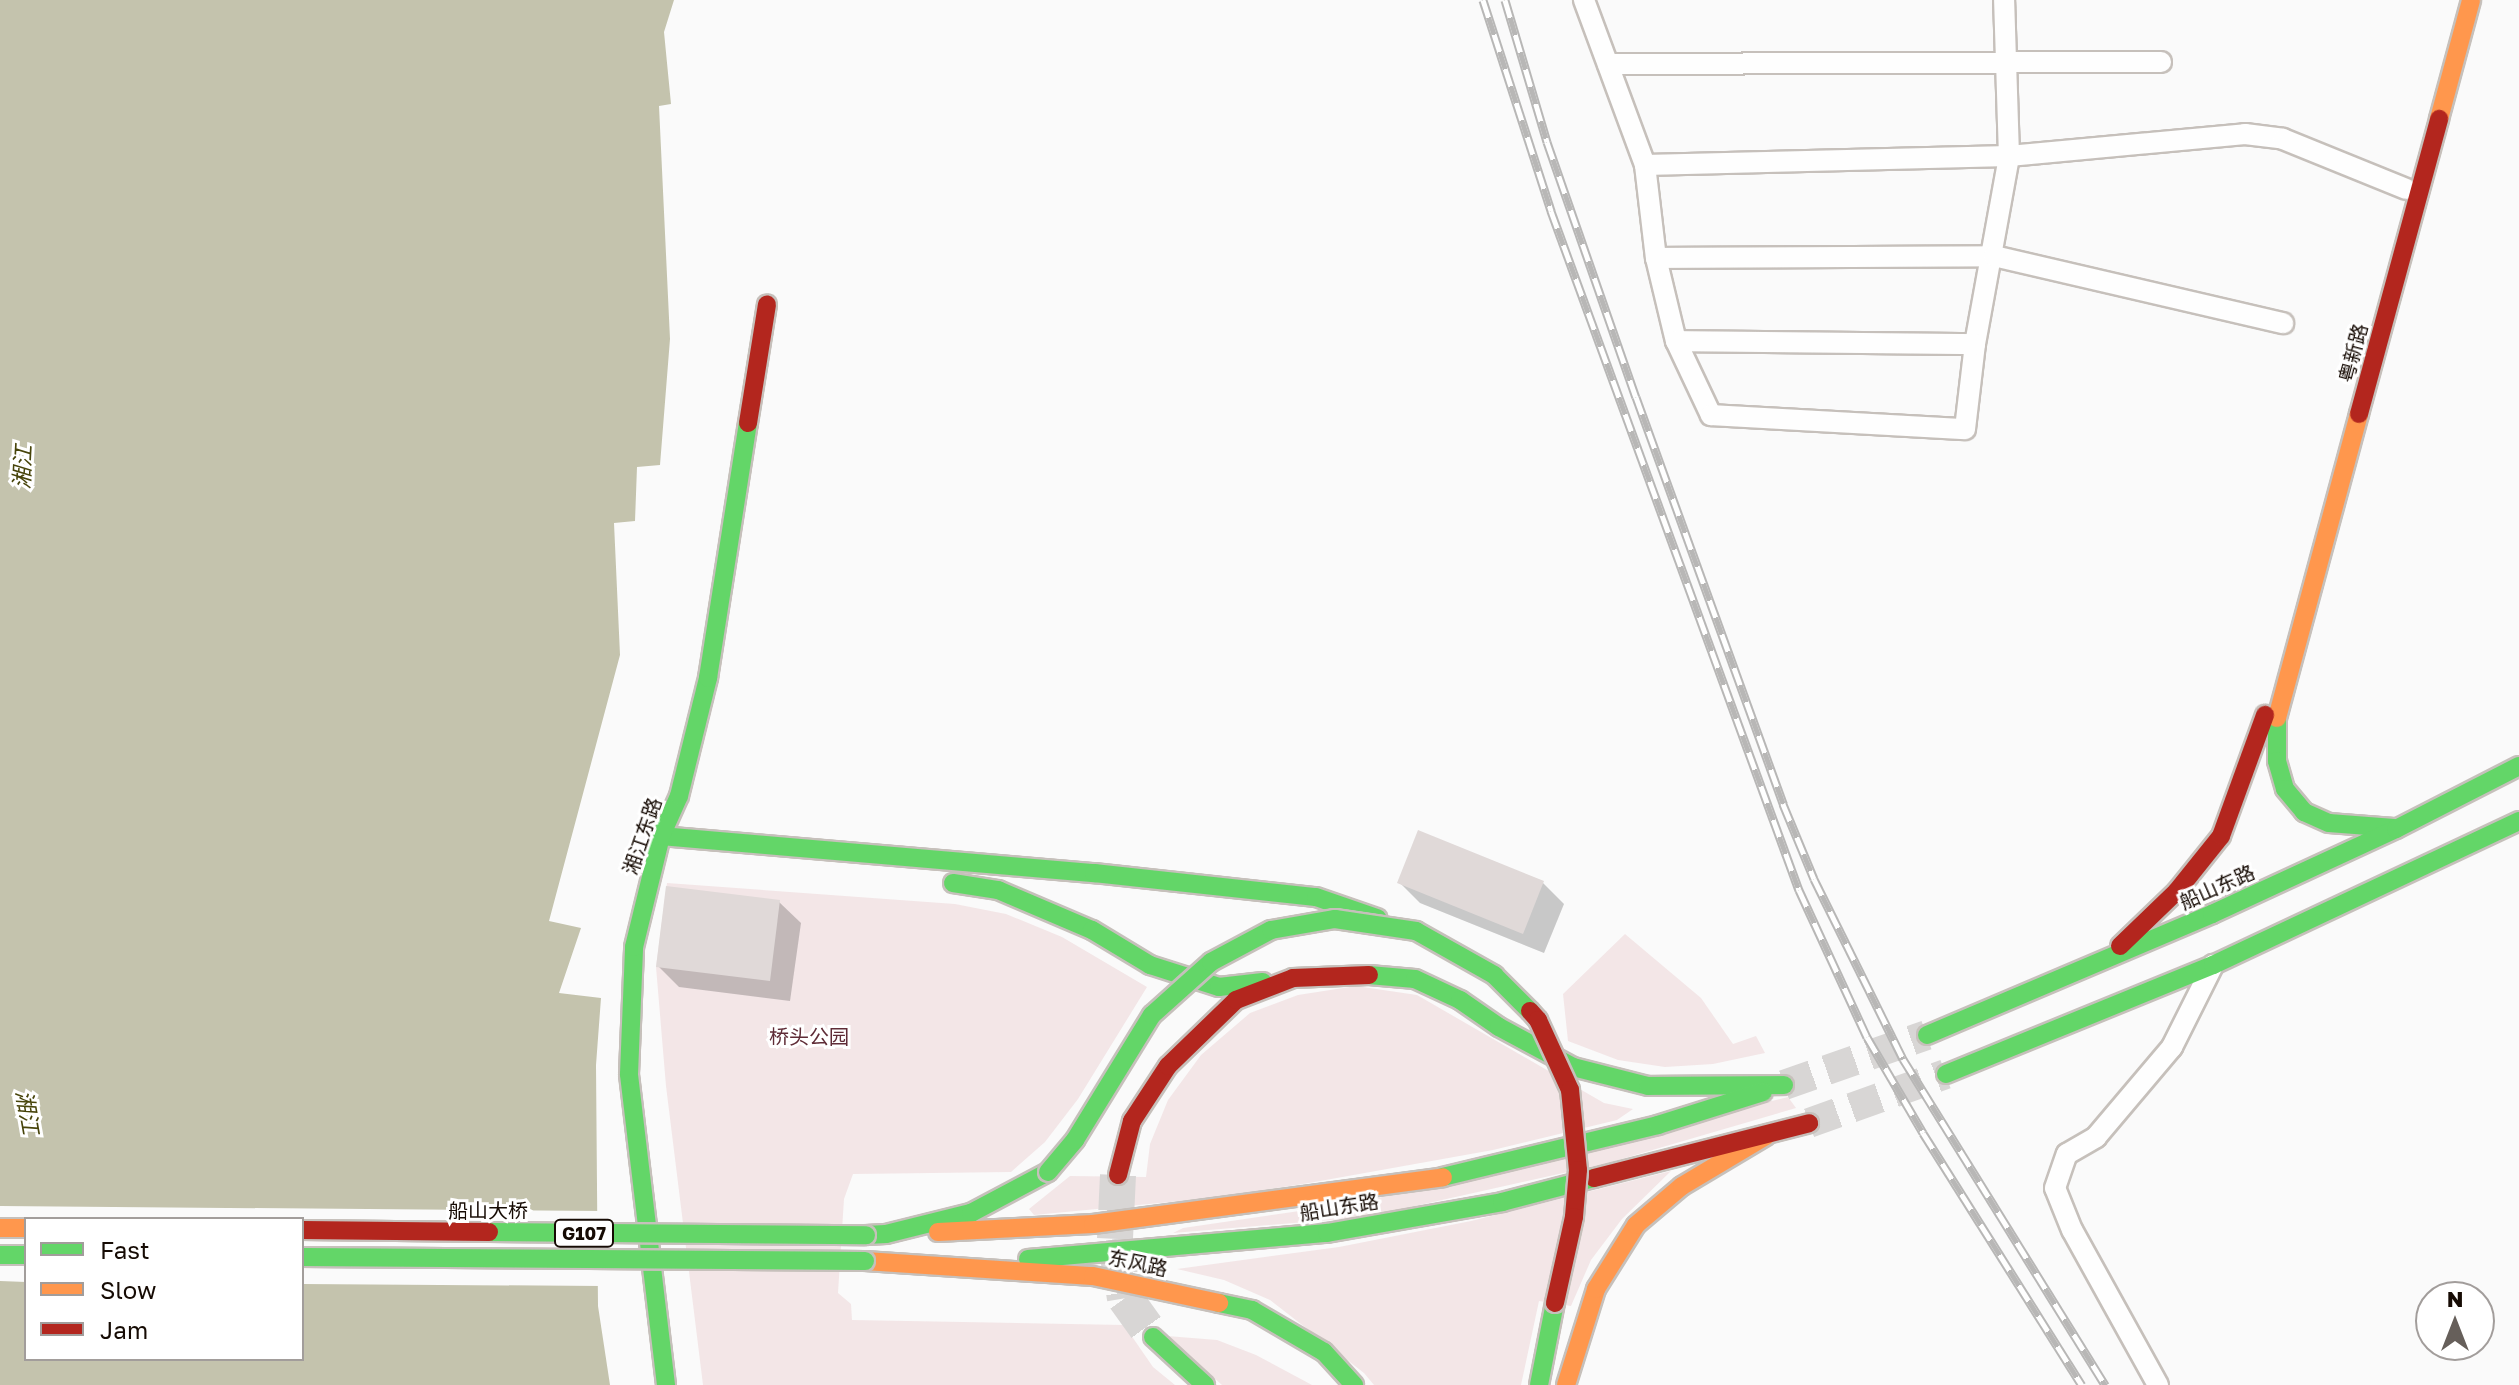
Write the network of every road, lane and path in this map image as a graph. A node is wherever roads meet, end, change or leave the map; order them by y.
1 (1584, 0) edge
2 (2004, 0) edge
3 (2456, 0) edge
4 (2471, 0) edge
5 (2161, 62) dead end
6 (2006, 63) junction
7 (1608, 64) junction
8 (2009, 156) junction
9 (1645, 165) junction
10 (2406, 189) junction
11 (1991, 256) junction
12 (1656, 258) junction
13 (767, 305) dead end
14 (2283, 323) dead end
15 (1676, 341) junction
16 (1975, 344) junction
17 (2271, 716) junction
18 (2519, 766) edge
19 (2519, 821) edge
20 (2396, 829) junction
21 (661, 836) junction
22 (728, 842) junction
23 (905, 876) dead end
24 (936, 881) dead end
25 (1416, 931) junction
26 (2107, 958) junction
27 (2213, 965) junction
28 (1293, 978) junction
29 (1927, 1035) tunnel mouth
30 (1946, 1074) tunnel mouth
31 (1809, 1123) tunnel mouth
32 (1766, 1136) junction
33 (1118, 1175) tunnel mouth
34 (0, 1228) edge
35 (24, 1228) edge
36 (304, 1230) edge
37 (886, 1234) junction
38 (866, 1235) joint
39 (0, 1255) edge
40 (24, 1255) edge
41 (304, 1257) edge
42 (886, 1262) junction
43 (1153, 1337) tunnel mouth
44 (666, 1385) edge
45 (1205, 1385) edge
46 (1354, 1385) edge
47 (1539, 1385) edge
48 (1566, 1385) edge
49 (2158, 1385) edge

1 - 7 street
2 - 6 street
3 - 10 main road, 粤新路
4 - 17 main road, 粤新路
5 - 6 street
6 - 7 street
6 - 8 street
7 - 9 street
8 - 9 street
8 - 10 street
8 - 11 street
9 - 12 street
10 - 17 main road, 粤新路
11 - 12 street
11 - 14 street
11 - 16 street
12 - 15 street
13 - 21 main road, 湘江东路
15 - 16 street
15 - 16 street
17 - 20 main road
17 - 26 main road
18 - 20 main road, 船山东路
19 - 27 main road
20 - 26 main road, 船山东路
21 - 22 main road
21 - 44 main road, 湘江东路
22 - 23 main road
22 - 25 main road, bridge
24 - 28 main road
25 - 37 main road, bridge
25 - 47 main road, bridge
26 - 29 main road, 船山东路
27 - 30 main road
27 - 49 street
28 - 33 main road
28 - 37 main road, 船山东路
31 - 32 main road, 船山东路
32 - 42 main road, 船山东路
32 - 48 main road
34 - 35 main road
36 - 38 main road, 船山大桥 / G107, bridge
37 - 38 main road, 船山东路 / G107
39 - 40 main road
41 - 42 main road, 船山东路 / G107, bridge
42 - 46 main road, 东风路 / G107
43 - 45 main road

